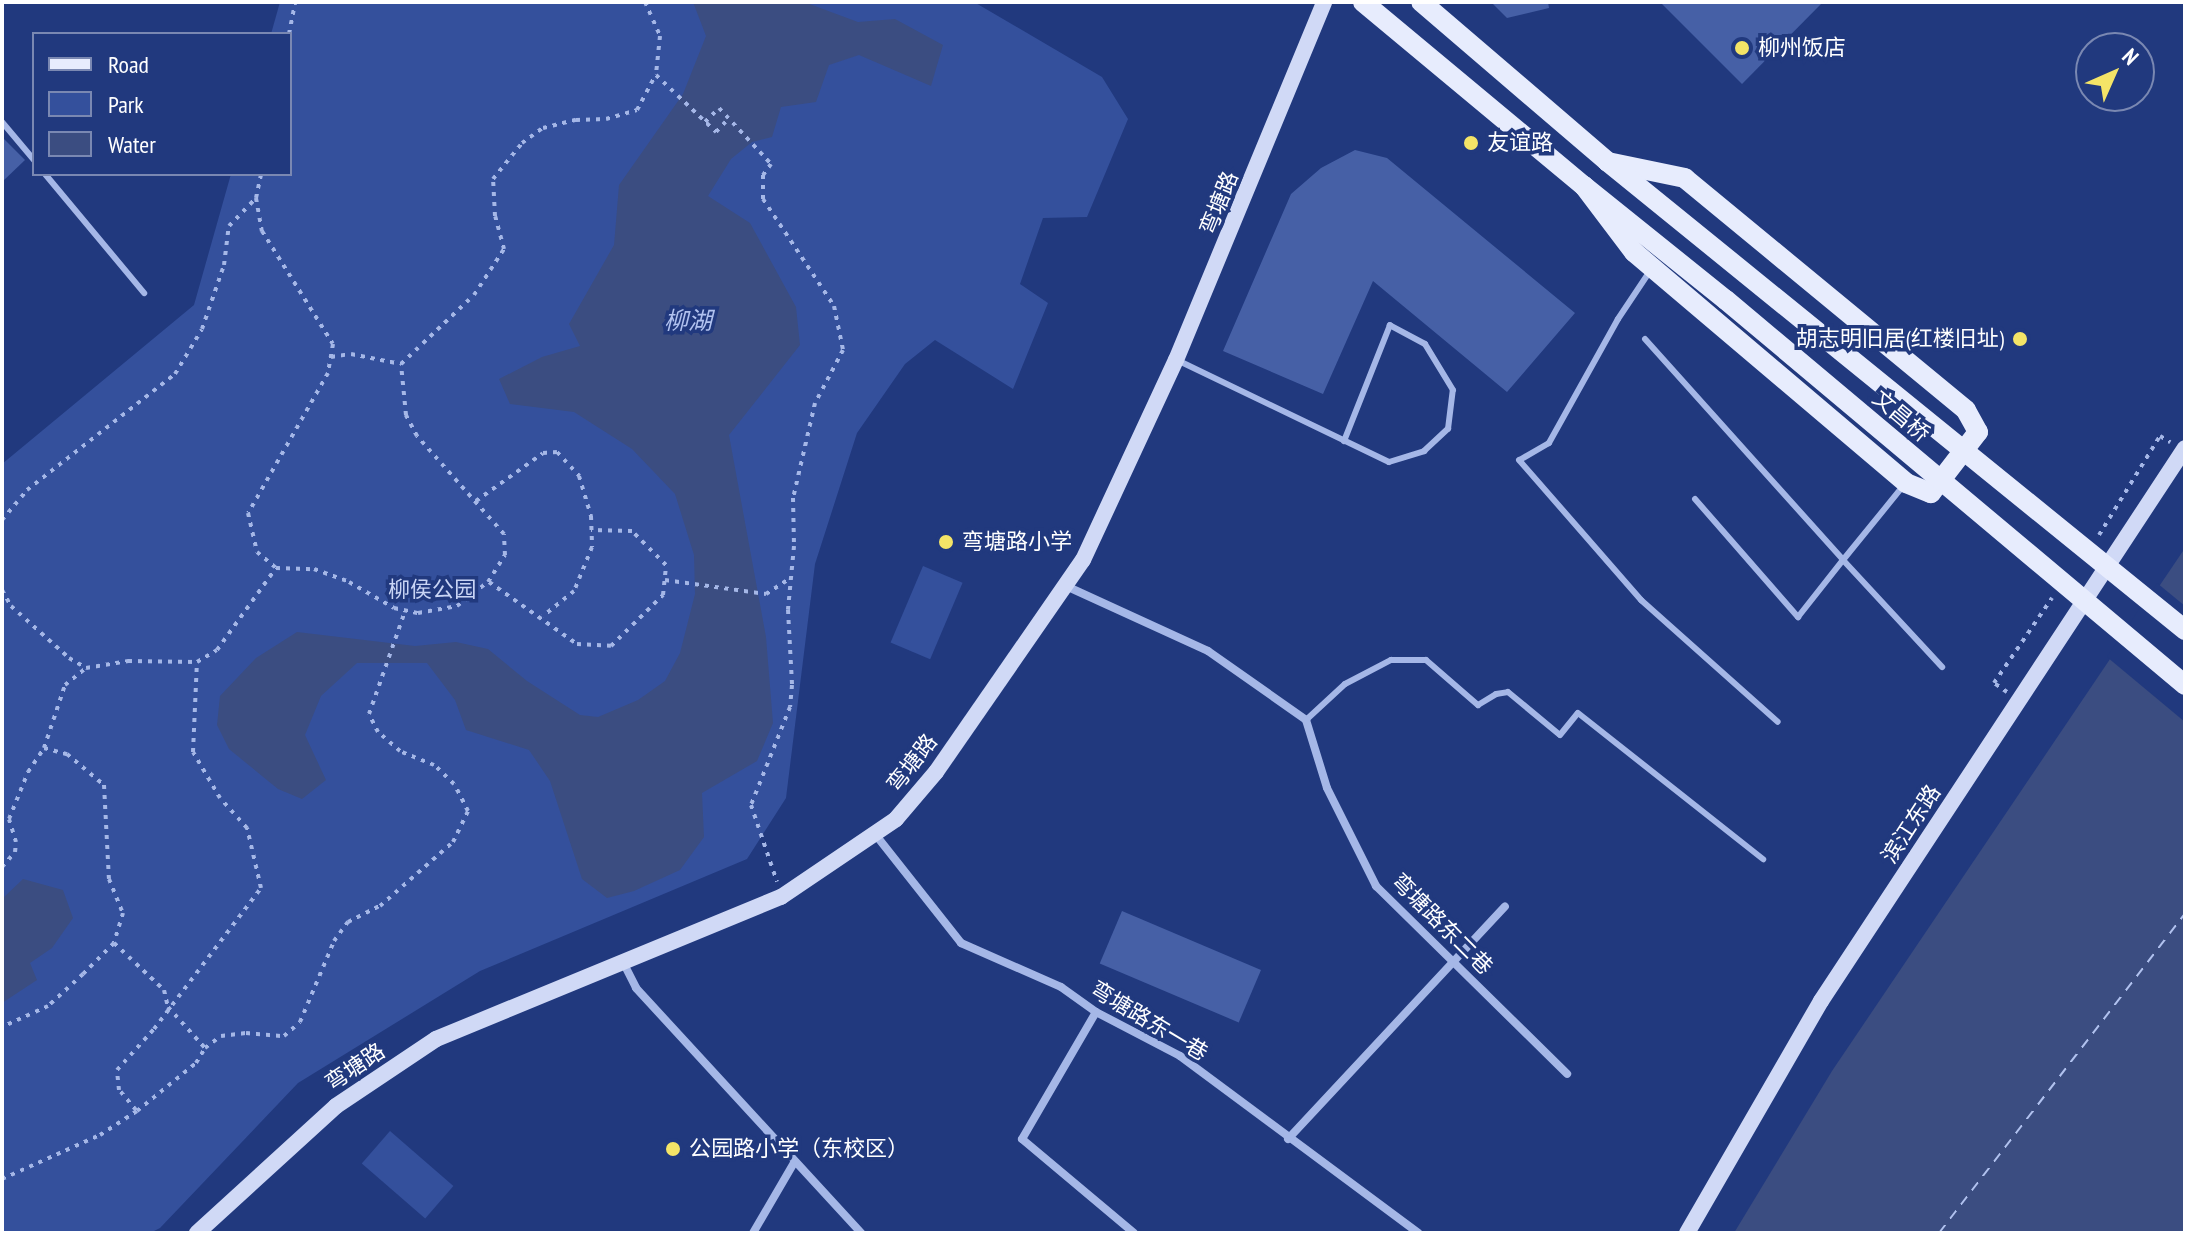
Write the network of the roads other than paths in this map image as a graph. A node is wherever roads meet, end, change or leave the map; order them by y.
1 (1324, 2) edge
2 (1363, 2) edge
3 (1421, 2) edge
4 (2, 122) edge
5 (32, 158) edge
6 (1608, 162) junction
7 (47, 176) edge
8 (1584, 186) junction
9 (1652, 268) junction
10 (144, 293) dead end
11 (1645, 339) dead end
12 (1176, 360) junction
13 (1344, 441) junction
14 (2184, 449) edge
15 (1906, 483) junction
16 (1695, 499) dead end
17 (1843, 560) junction
18 (1065, 585) junction
19 (2185, 630) edge
20 (1942, 667) dead end
21 (2185, 685) edge
22 (1306, 720) junction
23 (1778, 722) dead end
24 (875, 833) junction
25 (1763, 859) dead end
26 (1505, 906) dead end
27 (623, 961) junction
28 (1454, 961) junction
29 (1096, 1012) junction
30 (1567, 1074) dead end
31 (1288, 1139) junction
32 (795, 1161) junction
33 (197, 1233) edge
34 (753, 1233) edge
35 (861, 1233) edge
36 (1134, 1233) edge
37 (1418, 1233) edge
38 (1687, 1233) edge

1 - 12 street, 弯塘路
2 - 8 main road
3 - 6 main road, 文昌桥
4 - 5 lane
6 - 15 main road
6 - 19 main road, 文昌桥, bridge
7 - 10 lane
8 - 9 main road
8 - 21 main road, 文昌桥, bridge
9 - 15 main road
9 - 23 lane
11 - 17 lane
12 - 13 lane
12 - 18 street, 弯塘路
13 - 13 lane
14 - 38 street, 滨江东路
15 - 17 lane
16 - 17 lane
17 - 20 lane
18 - 22 street
18 - 24 street, 弯塘路
22 - 25 lane
22 - 28 street, 弯塘路东二巷
24 - 27 street, 弯塘路
24 - 29 street, 弯塘路东一巷
26 - 28 street
27 - 32 street
27 - 33 street, 弯塘路
28 - 30 street, 弯塘路东二巷
28 - 31 street
29 - 31 street, 弯塘路东一巷
29 - 36 street
31 - 37 street, 弯塘路东一巷
32 - 34 street
32 - 35 street

